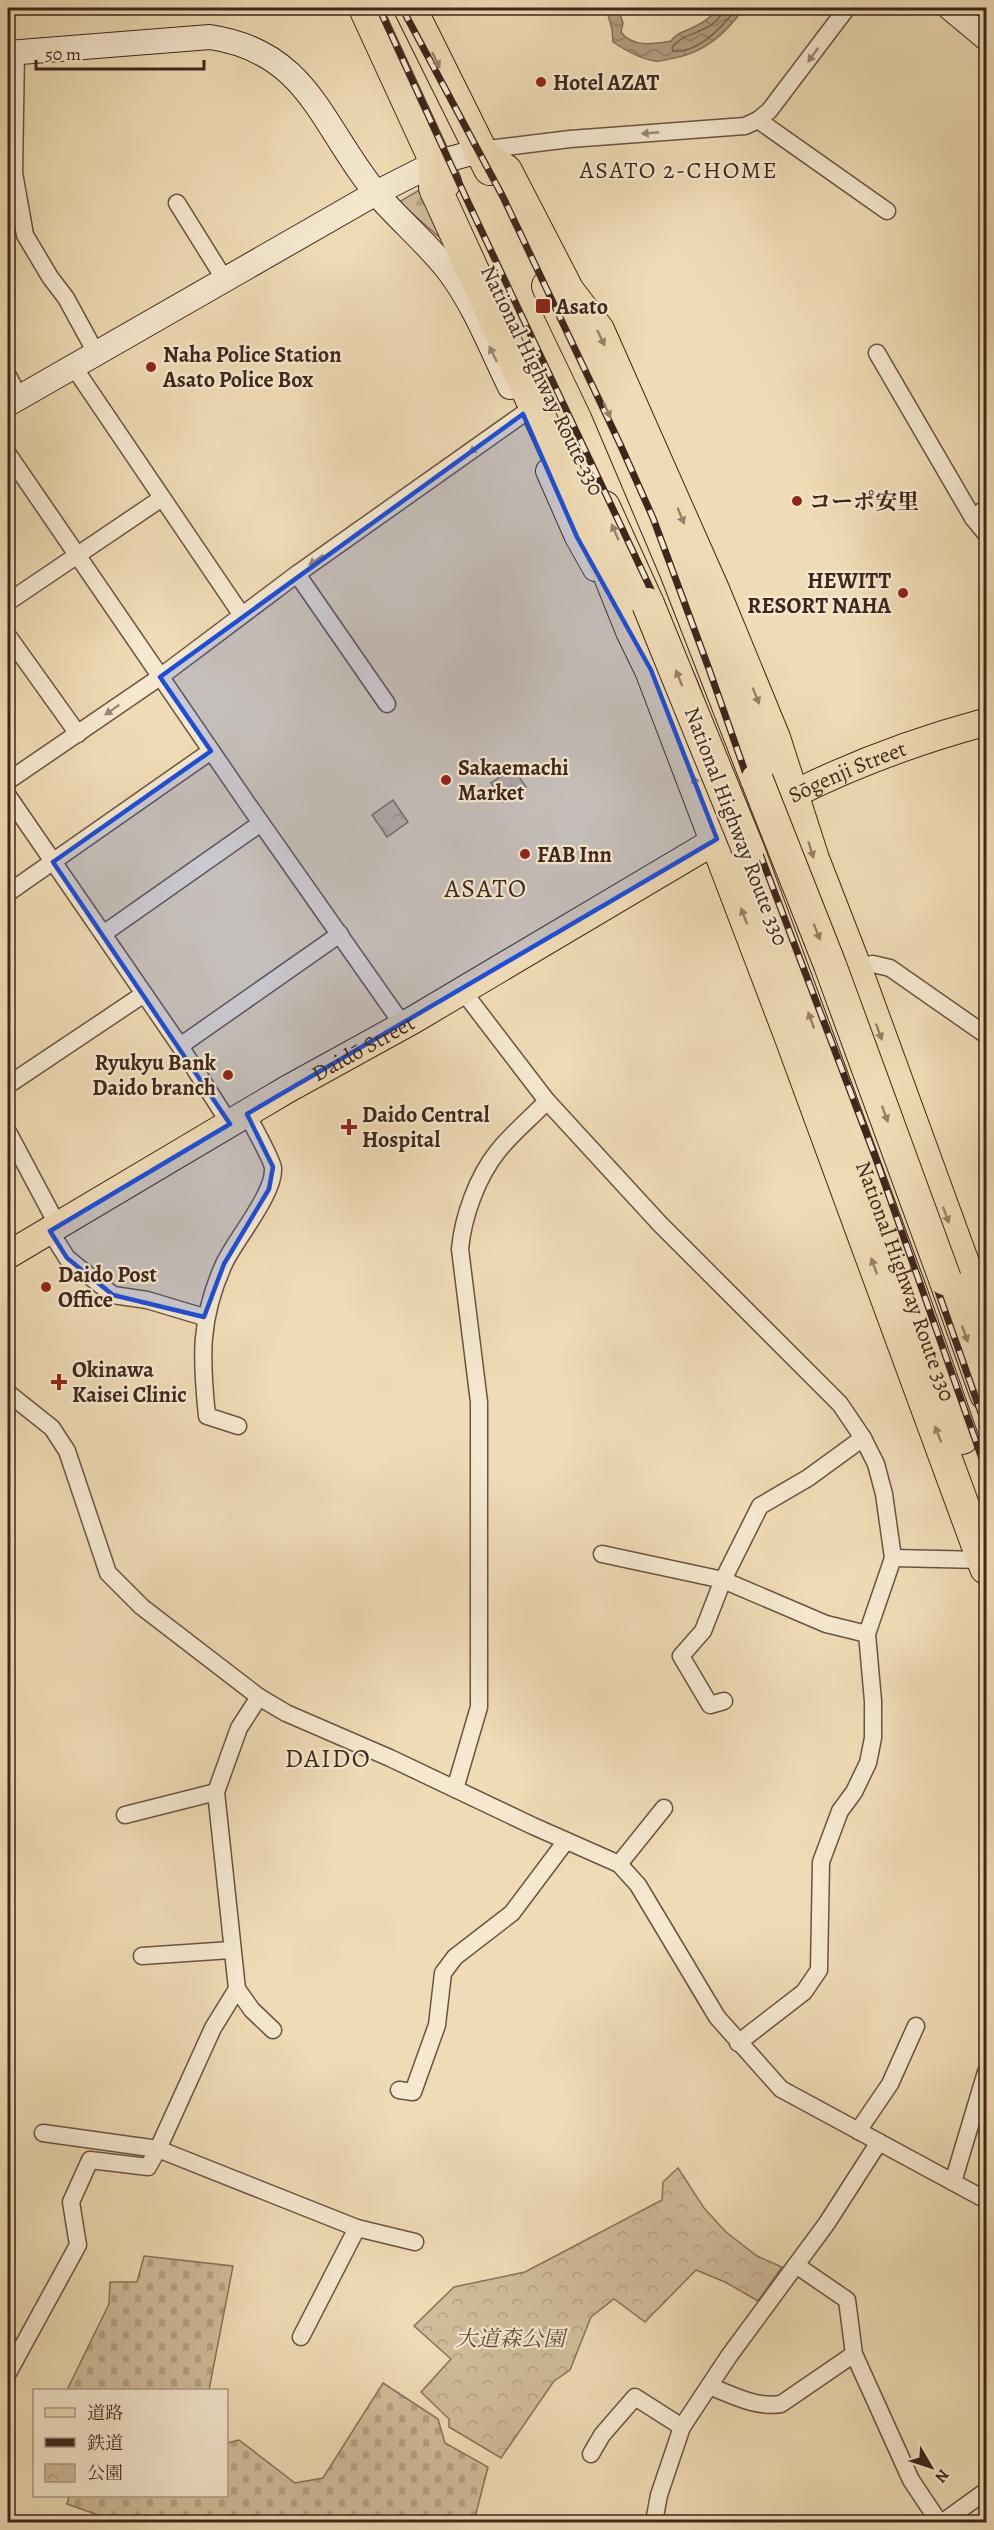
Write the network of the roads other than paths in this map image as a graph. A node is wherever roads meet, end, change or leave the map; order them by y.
1 (364, 8) edge
2 (410, 8) edge
3 (847, 8) edge
4 (950, 8) edge
5 (987, 38) edge
6 (12, 52) edge
7 (758, 120) junction
8 (479, 151) junction
9 (435, 163) junction
10 (11, 173) edge
11 (376, 193) junction
12 (177, 203) dead end
13 (887, 212) dead end
14 (225, 280) junction
15 (96, 353) junction
16 (877, 353) dead end
17 (73, 366) junction
18 (11, 392) edge
19 (523, 414) junction
20 (8, 454) edge
21 (162, 498) junction
22 (980, 513) edge
23 (987, 534) edge
24 (78, 556) junction
25 (297, 574) junction
26 (8, 602) edge
27 (241, 614) junction
28 (632, 631) junction
29 (8, 636) edge
30 (160, 677) junction
31 (387, 704) dead end
32 (987, 722) edge
33 (78, 734) junction
34 (211, 750) junction
35 (8, 782) edge
36 (794, 794) junction
37 (8, 796) edge
38 (261, 823) junction
39 (717, 839) junction
40 (53, 862) junction
41 (8, 893) edge
42 (103, 934) junction
43 (340, 934) junction
44 (855, 967) junction
45 (462, 990) junction
46 (144, 994) junction
47 (403, 1025) junction
48 (987, 1035) edge
49 (180, 1046) junction
50 (8, 1085) edge
51 (547, 1101) junction
52 (238, 1119) junction
53 (8, 1132) edge
54 (54, 1228) junction
55 (8, 1255) edge
56 (204, 1317) junction
57 (987, 1326) edge
58 (8, 1392) edge
59 (987, 1395) edge
60 (238, 1426) dead end
61 (863, 1438) junction
62 (987, 1510) edge
63 (602, 1554) dead end
64 (893, 1558) junction
65 (985, 1564) edge
66 (723, 1580) junction
67 (867, 1634) junction
68 (259, 1697) junction
69 (724, 1701) dead end
70 (455, 1790) junction
71 (216, 1792) junction
72 (664, 1808) dead end
73 (125, 1815) dead end
74 (566, 1841) junction
75 (619, 1864) junction
76 (231, 1950) junction
77 (142, 1956) dead end
78 (237, 1989) junction
79 (916, 2026) dead end
80 (273, 2030) dead end
81 (738, 2043) junction
82 (987, 2072) edge
83 (399, 2090) dead end
84 (858, 2131) junction
85 (43, 2133) dead end
86 (879, 2142) junction
87 (158, 2150) junction
88 (953, 2182) junction
89 (987, 2200) edge
90 (357, 2228) junction
91 (415, 2242) dead end
92 (796, 2265) junction
93 (301, 2337) dead end
94 (854, 2354) junction
95 (8, 2373) edge
96 (709, 2386) junction
97 (682, 2427) junction
98 (591, 2454) dead end
99 (987, 2492) edge
100 (654, 2523) edge
101 (941, 2523) edge

1 - 9 highway, National Highway Route 330
2 -> 8 highway, National Highway Route 330
3 -> 7 street
4 - 5 main road
6 - 10 street
6 - 11 main road
7 -> 8 street
7 - 13 street
8 - 9 main road
8 -> 36 highway
8 -> 59 highway, National Highway Route 330, bridge
9 - 11 main road
9 - 28 highway
62 -> 9 highway, National Highway Route 330, bridge
10 - 15 street
11 - 14 main road
19 -> 11 main road
12 - 14 street
14 - 15 main road
15 - 17 main road
16 - 22 street
17 - 18 main road
17 - 21 street
19 -> 25 street
19 - 28 main road
20 - 24 street
21 - 24 street
21 - 27 street
22 - 23 street
24 - 26 street
24 - 30 street
25 - 27 street
25 - 31 street
27 - 30 street
39 -> 28 highway
29 - 33 street
30 -> 33 street
30 - 34 street
32 - 36 main road, Sōgenji Street
33 - 35 street
34 - 38 street
34 - 40 street
36 - 39 main road, Sōgenji Street
36 -> 44 highway
37 - 40 street
38 - 42 street
38 - 43 street
39 - 45 main road, Daidō Street
65 -> 39 highway
40 - 41 street
40 - 42 street
42 - 46 street
43 - 47 street
43 - 49 street
44 - 48 street
44 -> 57 highway
45 - 47 main road, Daidō Street
45 - 51 street
46 - 49 street
46 - 50 street
47 - 52 main road, Daidō Street
49 - 52 street
51 - 61 street
51 - 70 street
52 - 54 main road, Daidō Street
52 - 56 street
53 - 54 street
54 - 55 main road, Daidō Street
54 - 56 street
56 - 60 street
58 - 68 street
61 - 64 street
61 - 66 street
63 - 66 street
64 - 65 street
64 - 67 street
66 - 67 street
66 - 69 street
67 - 81 street
68 - 70 street
68 - 71 street
70 - 74 street
71 - 73 street
71 - 76 street
72 - 75 street
74 - 75 street
74 - 83 street
75 - 81 street
76 - 77 street
76 - 78 street
78 - 80 street
78 - 87 street
79 - 84 street
81 - 84 street
82 - 88 street
84 - 86 street
85 - 87 street
86 - 88 street
86 - 92 street
87 - 90 street
87 - 95 street
88 - 89 street
90 - 91 street
90 - 93 street
92 - 94 street
92 - 96 street
94 - 96 street
94 - 101 street
96 - 97 street
97 - 98 street
97 - 100 street
99 - 101 street

